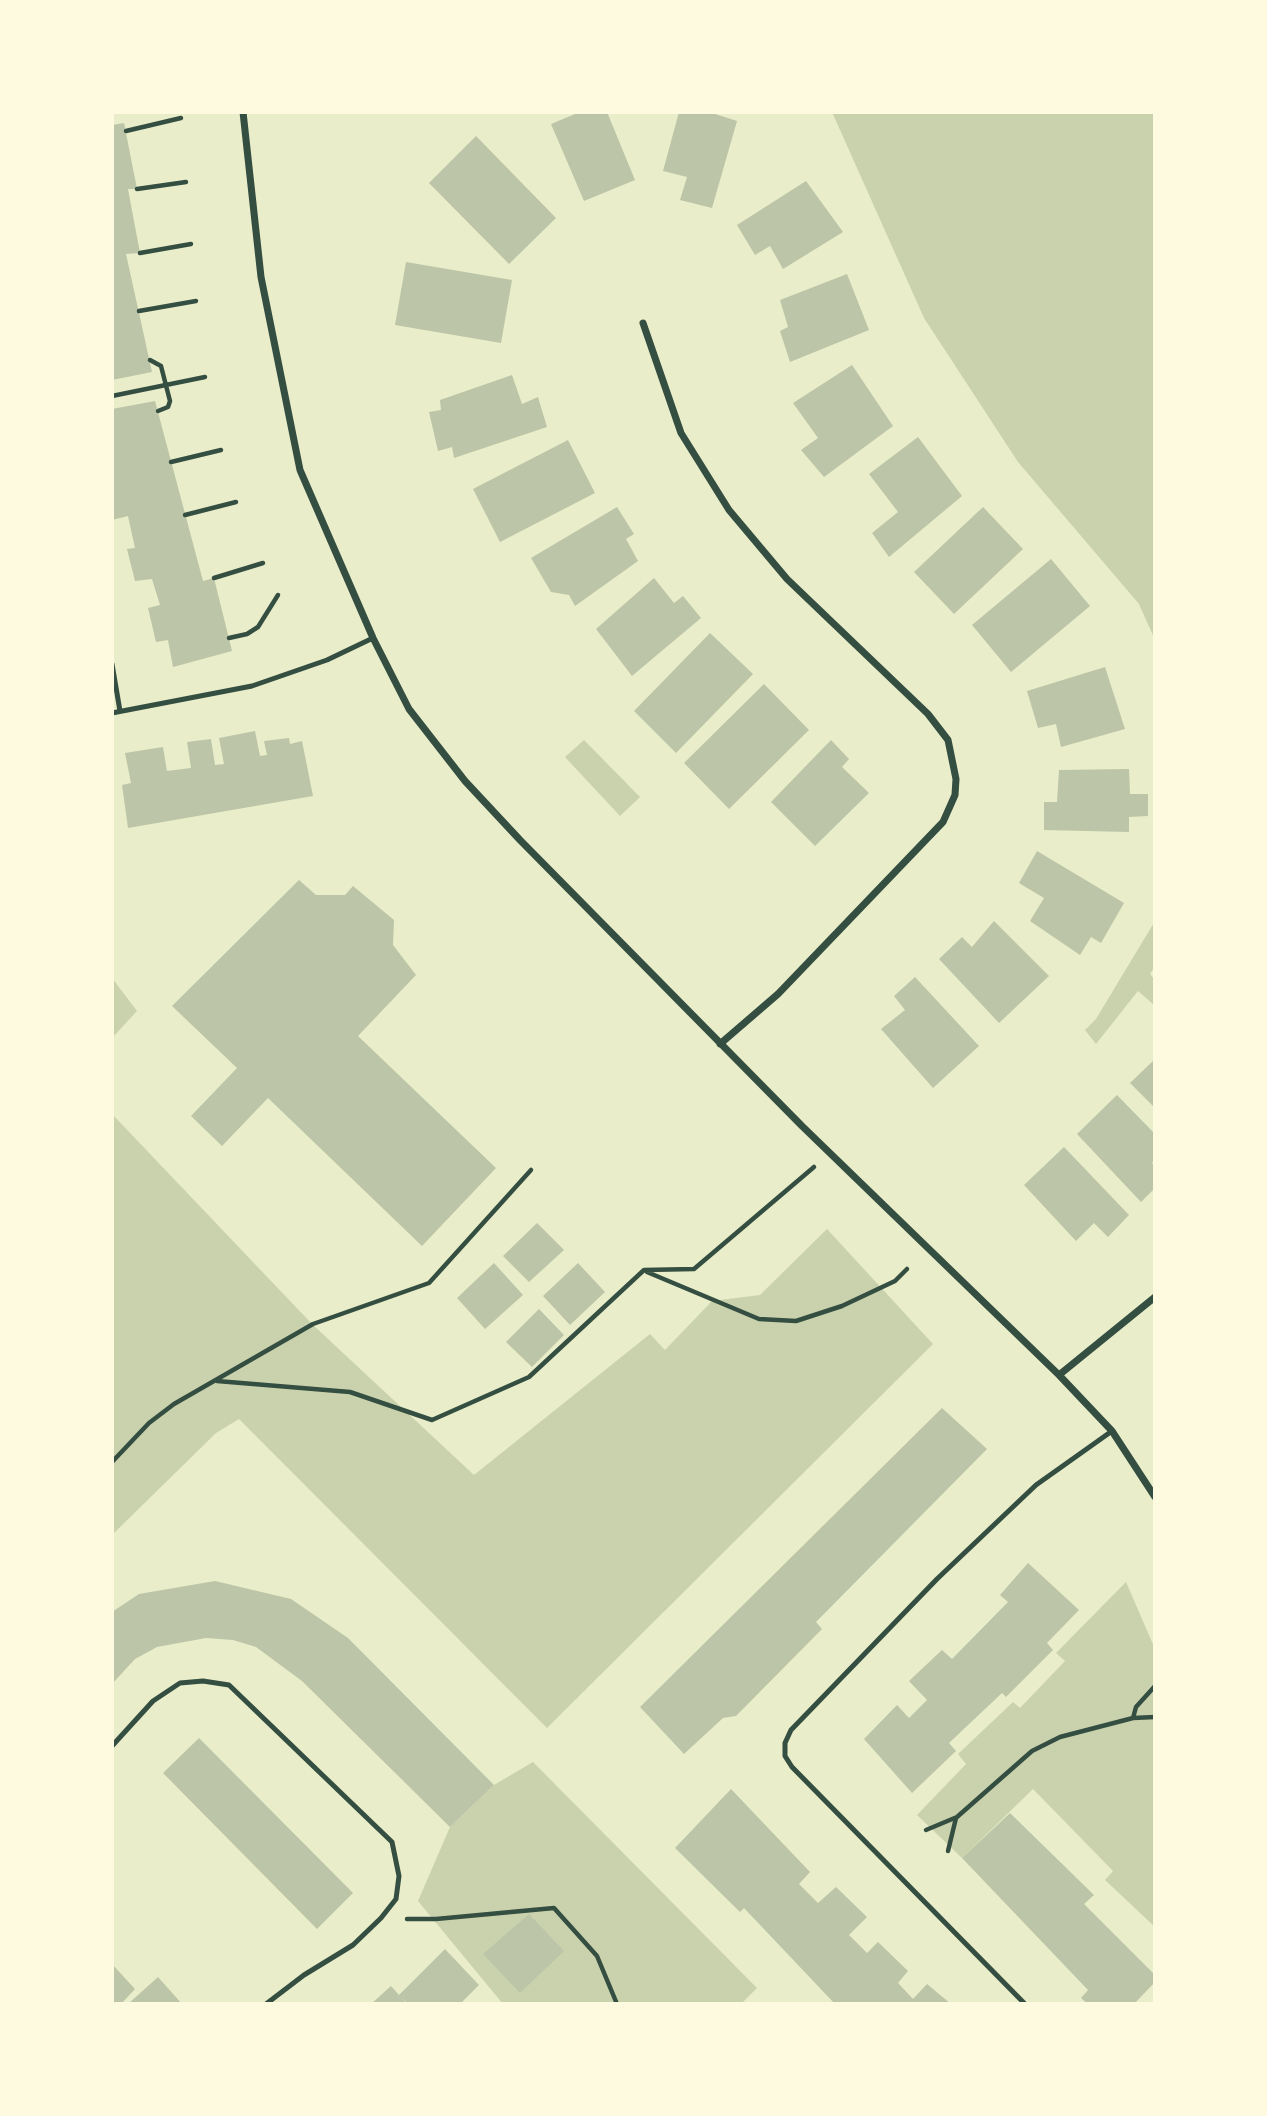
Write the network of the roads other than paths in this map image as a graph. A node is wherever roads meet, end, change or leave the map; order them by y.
1 (243, 112) edge
2 (643, 323) dead end
3 (373, 638) junction
4 (112, 664) edge
5 (120, 711) junction
6 (112, 713) edge
7 (720, 1044) junction
8 (1155, 1297) edge
9 (1059, 1375) junction
10 (1112, 1431) junction
11 (1155, 1497) edge
12 (112, 1746) edge
13 (266, 2004) edge
14 (1025, 2004) edge

1 - 3 street
2 - 7 street
3 - 5 lane
3 - 7 street
4 - 5 lane
5 - 6 lane
7 - 9 street
8 - 9 street
9 - 10 street
10 - 11 street
10 - 14 lane
12 - 13 lane

